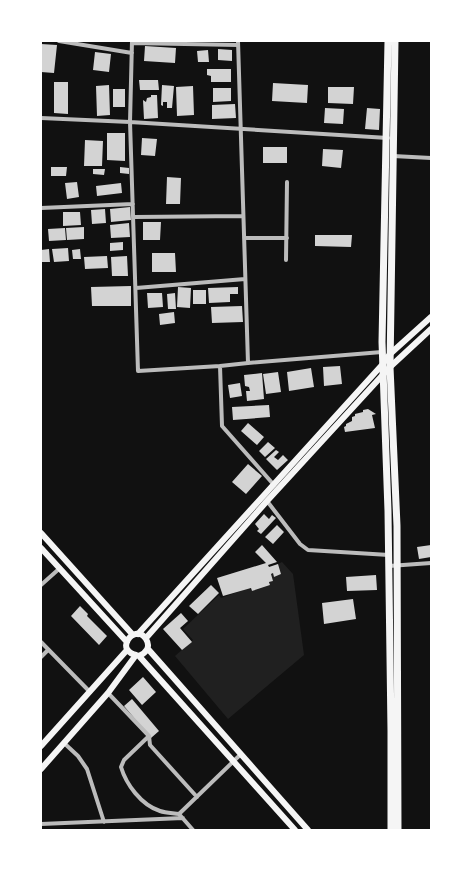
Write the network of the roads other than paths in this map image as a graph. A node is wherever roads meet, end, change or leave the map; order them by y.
1 (59, 41) edge
2 (388, 41) edge
3 (395, 41) edge
4 (132, 42) edge
5 (238, 43) edge
6 (132, 53) junction
7 (41, 118) edge
8 (130, 122) junction
9 (241, 128) junction
10 (389, 138) junction
11 (393, 156) junction
12 (431, 158) edge
13 (287, 182) dead end
14 (133, 204) junction
15 (41, 208) edge
16 (243, 216) junction
17 (134, 217) junction
18 (244, 238) junction
19 (287, 238) junction
20 (286, 260) dead end
21 (245, 279) junction
22 (136, 288) junction
23 (431, 317) edge
24 (431, 329) edge
25 (382, 352) junction
26 (390, 354) junction
27 (248, 363) junction
28 (382, 365) junction
29 (220, 366) junction
30 (390, 367) junction
31 (382, 375) junction
32 (274, 485) junction
33 (267, 501) junction
34 (41, 533) edge
35 (41, 548) edge
36 (389, 555) junction
37 (431, 563) edge
38 (389, 566) junction
39 (397, 566) junction
40 (60, 568) junction
41 (41, 585) edge
42 (135, 634) junction
43 (146, 638) junction
44 (41, 642) edge
45 (127, 642) junction
46 (148, 649) junction
47 (48, 650) junction
48 (127, 650) junction
49 (137, 656) junction
50 (41, 657) edge
51 (90, 692) junction
52 (108, 693) junction
53 (148, 736) junction
54 (64, 743) junction
55 (41, 746) edge
56 (241, 754) junction
57 (234, 761) junction
58 (41, 769) edge
59 (197, 797) junction
60 (179, 814) junction
61 (183, 818) junction
62 (104, 822) junction
63 (41, 824) edge
64 (193, 830) edge
65 (295, 830) edge
66 (308, 830) edge
67 (391, 830) edge
68 (398, 830) edge

1 - 6 street
2 - 10 main road
3 - 10 main road
4 - 5 street
4 - 6 street
5 - 9 street
6 - 8 street
7 - 8 street
8 - 9 street
8 - 14 street
9 - 10 street
9 - 16 street
10 - 11 main road
10 - 25 main road
11 - 12 street
11 - 26 main road
13 - 19 street
14 - 15 street
14 - 17 street
16 - 17 street
16 - 18 street
17 - 22 street
18 - 19 street
18 - 21 street
19 - 20 street
21 - 22 street
21 - 27 street
22 - 29 street
23 - 26 main road
24 - 30 main road
25 - 27 street
25 - 28 main road
26 - 28 main road
26 - 30 main road
27 - 29 street
28 - 31 main road
28 - 32 main road
29 - 32 street
30 - 31 main road
30 - 39 main road
31 - 33 main road
31 - 36 main road
32 - 42 main road
33 - 36 street
33 - 43 main road
34 - 42 main road
35 - 40 main road
36 - 38 main road
37 - 39 street
38 - 39 street
38 - 67 main road
39 - 68 main road
40 - 41 street
40 - 45 main road
42 - 43 main road
42 - 45 main road
43 - 46 main road
44 - 47 street
45 - 48 main road
46 - 49 main road
46 - 56 main road
47 - 50 street
47 - 51 street
48 - 49 main road
48 - 51 main road
49 - 52 main road
49 - 57 main road
51 - 55 main road
52 - 53 street
52 - 54 main road
53 - 59 street
53 - 60 street
54 - 58 main road
54 - 62 street
56 - 57 street
56 - 66 main road
57 - 59 street
57 - 65 main road
59 - 60 street
60 - 61 street
61 - 62 street
61 - 64 street
62 - 63 street

